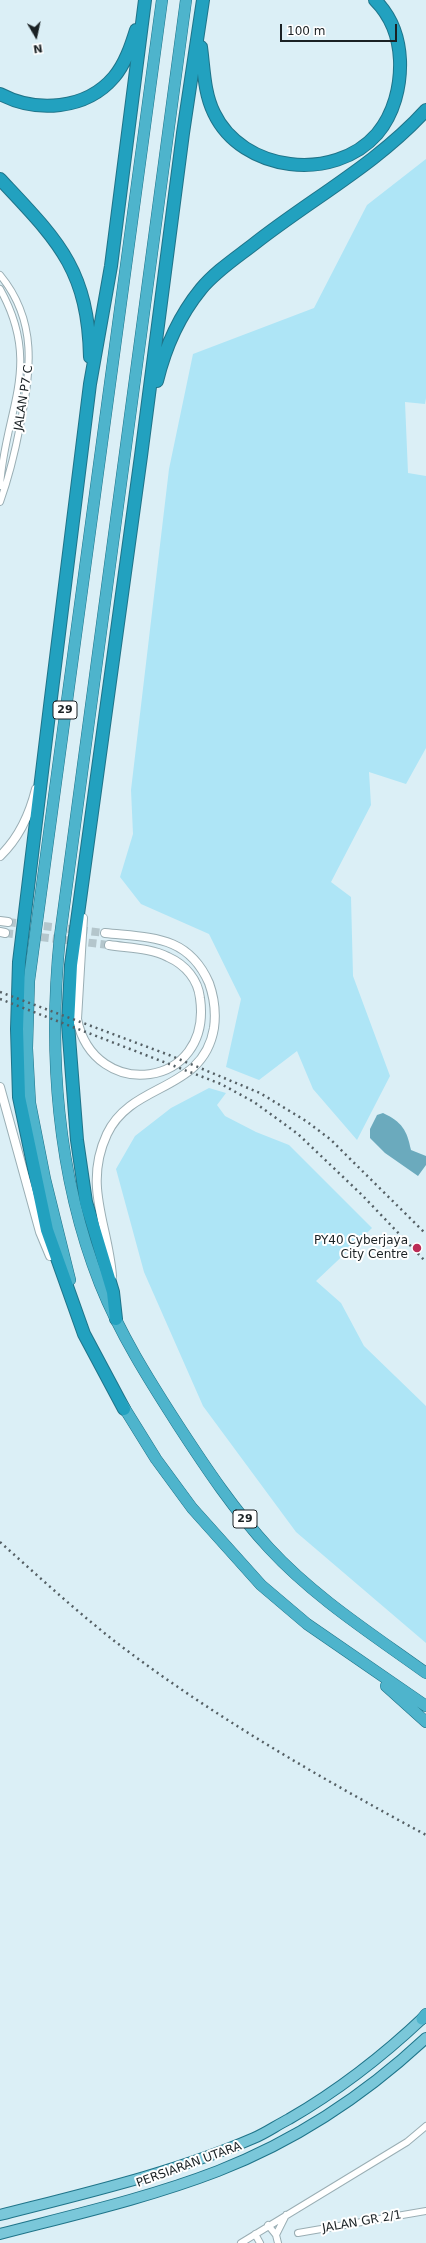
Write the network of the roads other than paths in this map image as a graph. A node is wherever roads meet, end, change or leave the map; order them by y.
1 (162, 0) edge
2 (186, 0) edge
3 (203, 0) edge
4 (375, 0) edge
5 (144, 6) edge
6 (199, 34) junction
7 (0, 94) edge
8 (426, 110) edge
9 (0, 179) edge
10 (0, 275) edge
11 (0, 289) edge
12 (90, 384) junction
13 (141, 456) junction
14 (0, 486) edge
15 (0, 502) edge
16 (50, 706) junction
17 (0, 856) edge
18 (85, 871) junction
19 (106, 933) tunnel mouth
20 (109, 945) tunnel mouth
21 (0, 1087) edge
22 (113, 1292) junction
23 (116, 1319) junction
24 (84, 1334) junction
25 (124, 1409) junction
26 (353, 1658) junction
27 (426, 1673) edge
28 (426, 1706) edge
29 (426, 1722) edge
30 (425, 2016) edge
31 (426, 2038) edge
32 (426, 2126) edge
33 (426, 2133) edge
34 (417, 2134) junction
35 (426, 2211) edge
36 (0, 2215) edge
37 (286, 2215) junction
38 (268, 2225) junction
39 (298, 2233) dead end
40 (0, 2234) edge
41 (255, 2234) junction
42 (276, 2235) junction
43 (241, 2243) edge
44 (260, 2243) edge
45 (278, 2243) edge

1 - 25 highway, 29
2 - 23 highway, 29
3 - 6 highway
4 - 6 highway
5 - 7 highway
5 - 12 highway
6 - 13 highway
8 - 13 highway
9 - 12 highway
10 - 15 street, JALAN P7 C
11 - 14 street, JALAN P7 C
12 - 16 highway
13 - 18 highway
16 - 17 street
16 - 24 highway
18 - 20 street
18 - 22 highway
19 - 22 street
21 - 24 street
22 - 23 highway
23 - 27 highway, 29
24 - 25 highway
25 - 26 highway, 29
26 - 28 highway, 29
26 - 29 highway
30 - 36 main road, PERSIARAN UTARA
31 - 40 main road, PERSIARAN UTARA
32 - 34 street
33 - 34 street
34 - 37 street
35 - 39 street, JALAN GR 2/1
37 - 38 street
37 - 42 street
38 - 41 street
38 - 42 street
41 - 43 street
41 - 44 street
42 - 45 street

